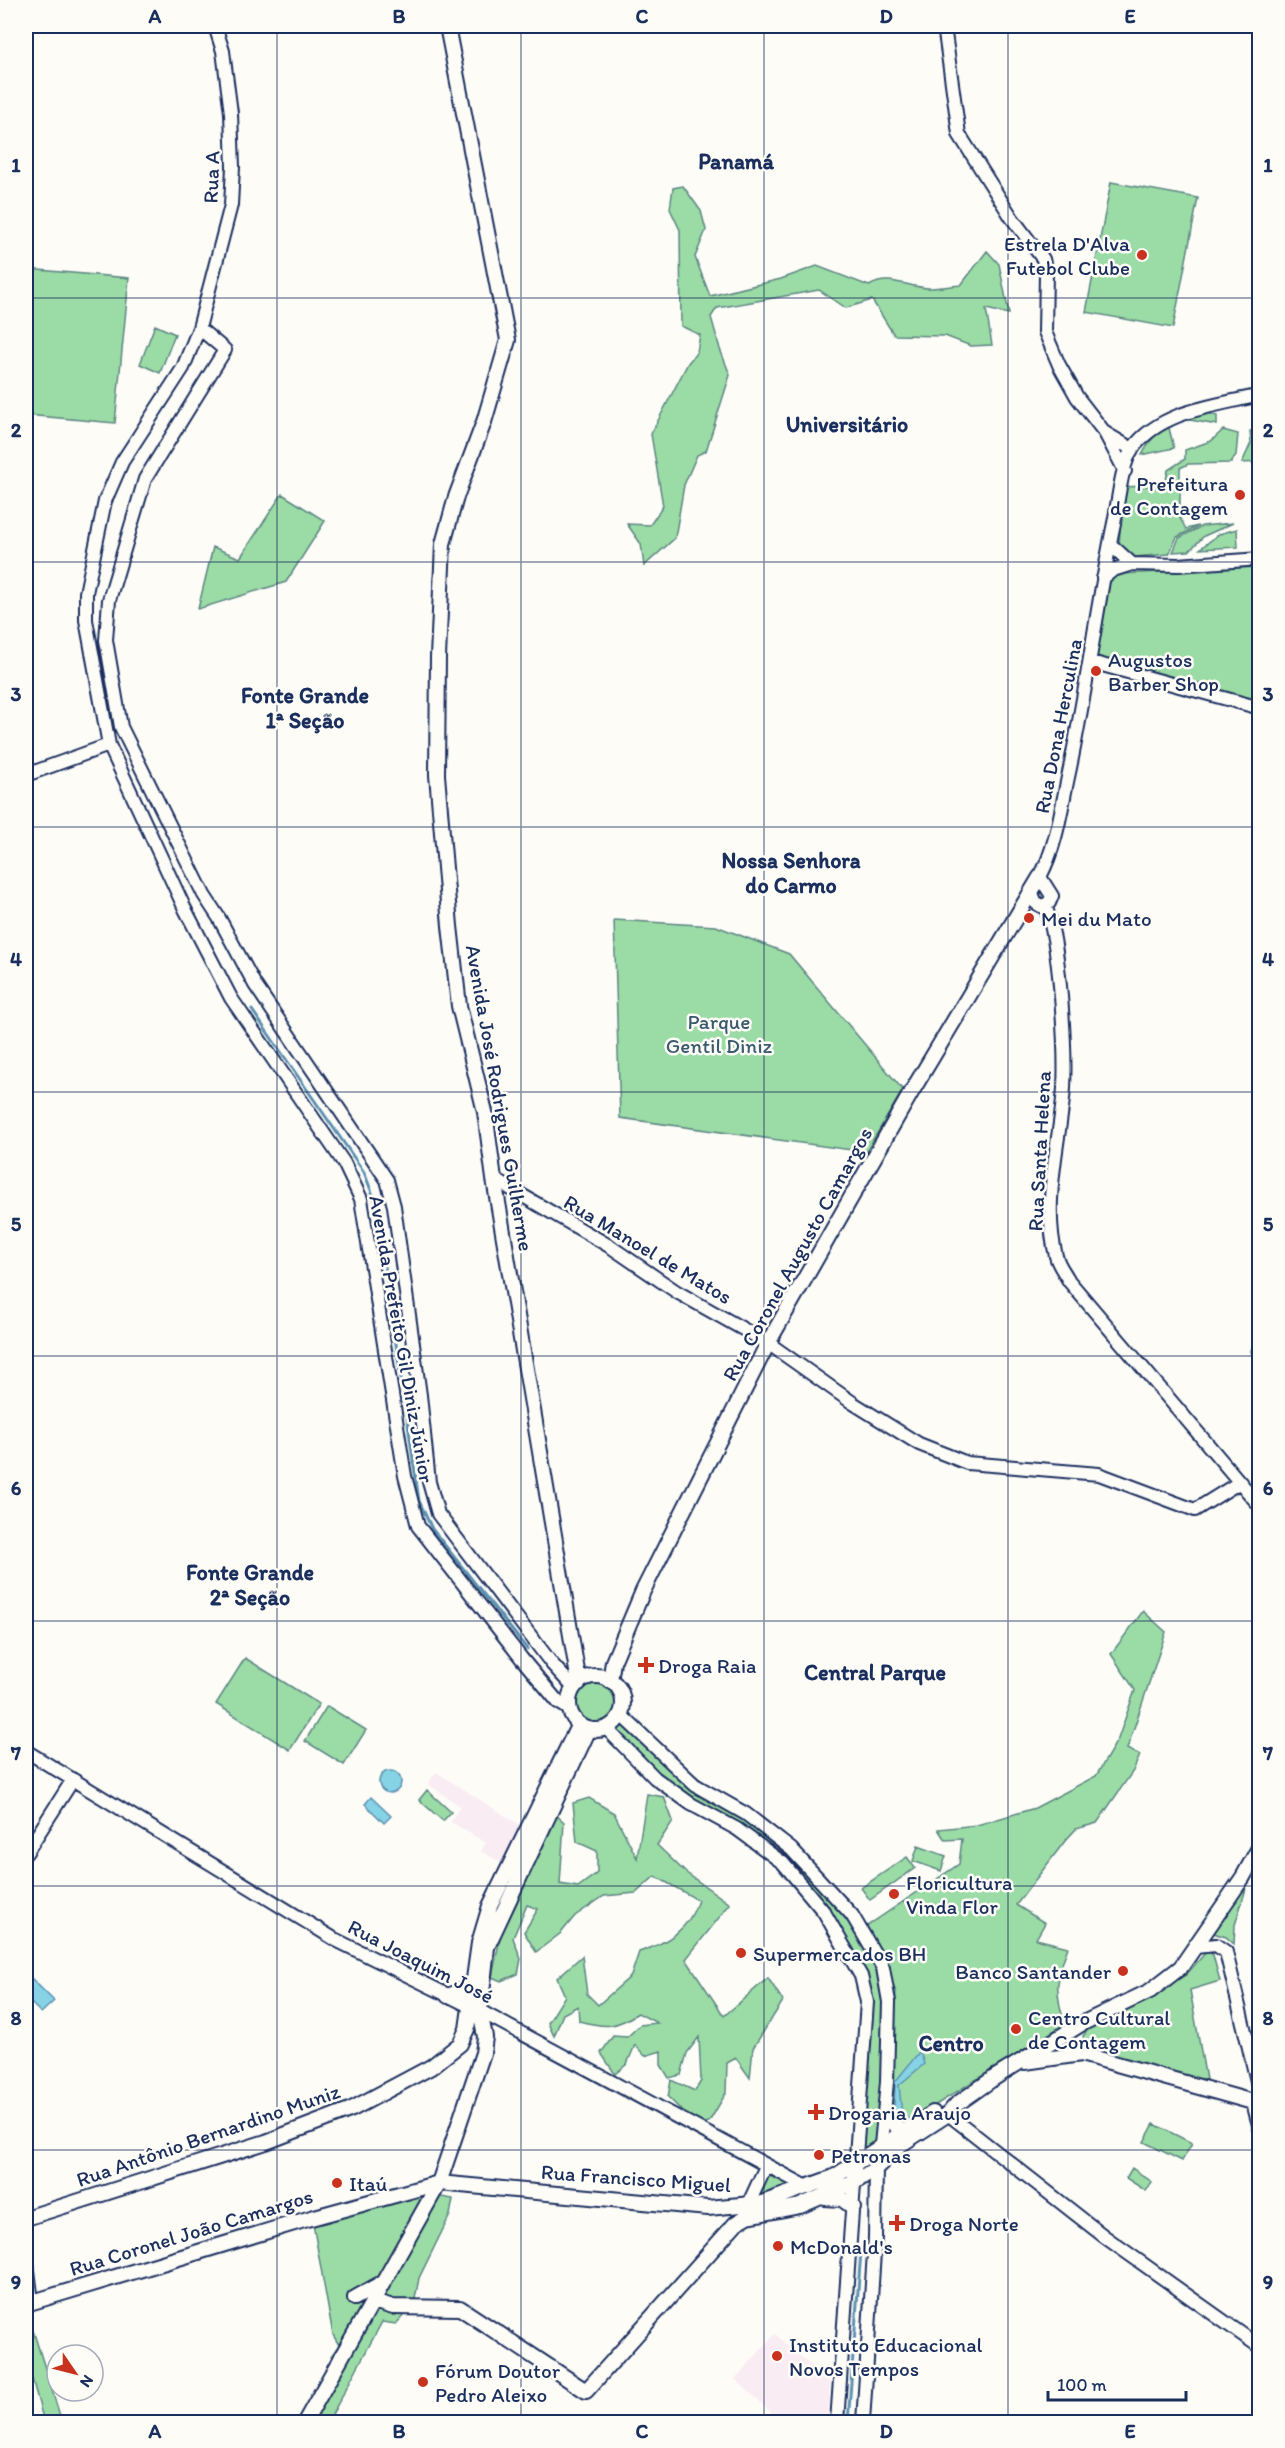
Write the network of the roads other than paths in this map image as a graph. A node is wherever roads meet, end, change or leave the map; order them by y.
1 (215, 26) edge
2 (447, 26) edge
3 (944, 26) edge
4 (199, 328) junction
5 (1260, 395) edge
6 (1105, 433) junction
7 (1132, 449) junction
8 (1125, 471) junction
9 (1110, 544) junction
10 (1260, 559) edge
11 (1132, 564) junction
12 (1103, 578) junction
13 (1091, 662) junction
14 (1260, 708) edge
15 (110, 745) junction
16 (26, 776) edge
17 (1040, 877) joint
18 (1042, 897) junction
19 (494, 1179) junction
20 (768, 1343) junction
21 (1240, 1482) junction
22 (1260, 1506) edge
23 (576, 1652) junction
24 (601, 1678) junction
25 (577, 1685) junction
26 (569, 1709) junction
27 (620, 1714) junction
28 (584, 1727) junction
29 (606, 1728) junction
30 (26, 1751) edge
31 (72, 1780) junction
32 (1260, 1846) edge
33 (26, 1853) edge
34 (842, 1904) junction
35 (827, 1919) junction
36 (858, 1926) junction
37 (840, 1941) junction
38 (1195, 1947) junction
39 (473, 1981) junction
40 (448, 1996) junction
41 (474, 2009) junction
42 (1081, 2024) junction
43 (460, 2044) junction
44 (483, 2053) junction
45 (1081, 2054) junction
46 (1020, 2063) junction
47 (1258, 2100) edge
48 (952, 2109) junction
49 (884, 2116) junction
50 (1260, 2129) edge
51 (903, 2132) junction
52 (881, 2145) junction
53 (857, 2162) junction
54 (766, 2166) junction
55 (876, 2168) junction
56 (855, 2182) junction
57 (439, 2183) junction
58 (809, 2188) junction
59 (823, 2198) junction
60 (854, 2207) junction
61 (708, 2208) junction
62 (748, 2210) junction
63 (26, 2218) edge
64 (725, 2234) junction
65 (26, 2254) edge
66 (382, 2283) junction
67 (355, 2298) dead end
68 (373, 2301) junction
69 (29, 2303) edge
70 (1260, 2347) edge
71 (305, 2422) edge
72 (837, 2422) edge
73 (863, 2422) edge

1 - 4 street, Rua A
2 - 19 main road, Avenida José Rodrigues Guilherme
3 - 6 street
4 - 15 street, Avenida Prefeito Gil Diniz Júnior
4 - 25 street, Avenida Prefeito Gil Diniz Júnior
5 - 7 street
6 - 7 street
6 - 8 street
7 - 8 street, Rua Dona Herculina
8 - 9 street, Rua Dona Herculina
9 - 11 street
9 - 12 street, Rua Dona Herculina
10 - 11 street
11 - 12 street
12 - 13 street, Rua Dona Herculina
13 - 14 street
13 - 17 street, Rua Dona Herculina
15 - 16 street
15 - 26 street, Avenida Prefeito Gil Diniz Júnior
17 - 18 main road, Rua Coronel Augusto Camargos
18 - 20 main road, Rua Coronel Augusto Camargos
18 - 21 street, Rua Santa Helena
19 - 20 street, Rua Manoel de Matos
19 - 23 main road, Avenida José Rodrigues Guilherme
20 - 21 street, Rua Manoel de Matos
20 - 24 main road, Rua Coronel Augusto Camargos
21 - 22 street, Rua Santa Helena
23 - 24 main road, Avenida José Rodrigues Guilherme
23 - 25 main road, Avenida José Rodrigues Guilherme
24 - 25 main road
24 - 27 main road
25 - 26 main road
26 - 28 main road
27 - 29 main road
27 - 34 street
28 - 29 main road
28 - 39 main road
28 - 41 main road
29 - 35 street
30 - 31 street, Rua Joaquim José
31 - 33 street
31 - 40 street, Rua Joaquim José
32 - 38 main road
34 - 35 street
34 - 36 street
35 - 37 street
36 - 37 street
36 - 49 street
37 - 53 street
38 - 42 main road
38 - 47 street
39 - 40 main road
39 - 41 main road
40 - 41 street, Rua Joaquim José
41 - 43 main road
41 - 44 main road
41 - 54 street, Rua Joaquim José
42 - 45 main road
42 - 46 main road
43 - 44 main road
43 - 63 main road, Rua Antônio Bernardino Muniz
44 - 57 main road
45 - 46 main road
45 - 47 main road
46 - 48 main road
47 - 50 street
48 - 51 main road, Rua Francisco Miguel
48 - 55 main road, Rua Francisco Miguel
48 - 70 street
49 - 51 main road
49 - 52 street
51 - 52 main road, Rua Francisco Miguel
52 - 53 main road, Rua Francisco Miguel
52 - 55 street
53 - 56 street
53 - 58 main road, Rua Francisco Miguel
54 - 58 street, Rua Joaquim José
54 - 62 street
55 - 56 main road, Rua Francisco Miguel
55 - 73 street
56 - 59 main road, Rua Francisco Miguel
56 - 60 street
57 - 61 main road, Rua Francisco Miguel
57 - 66 main road
57 - 69 main road, Rua Coronel João Camargos
58 - 62 main road, Rua Francisco Miguel
59 - 60 main road
59 - 62 main road, Rua Francisco Miguel
60 - 72 street
61 - 62 main road, Rua Francisco Miguel
61 - 64 main road
62 - 64 main road
64 - 68 main road
65 - 69 street
66 - 67 main road
66 - 68 main road
68 - 71 main road

